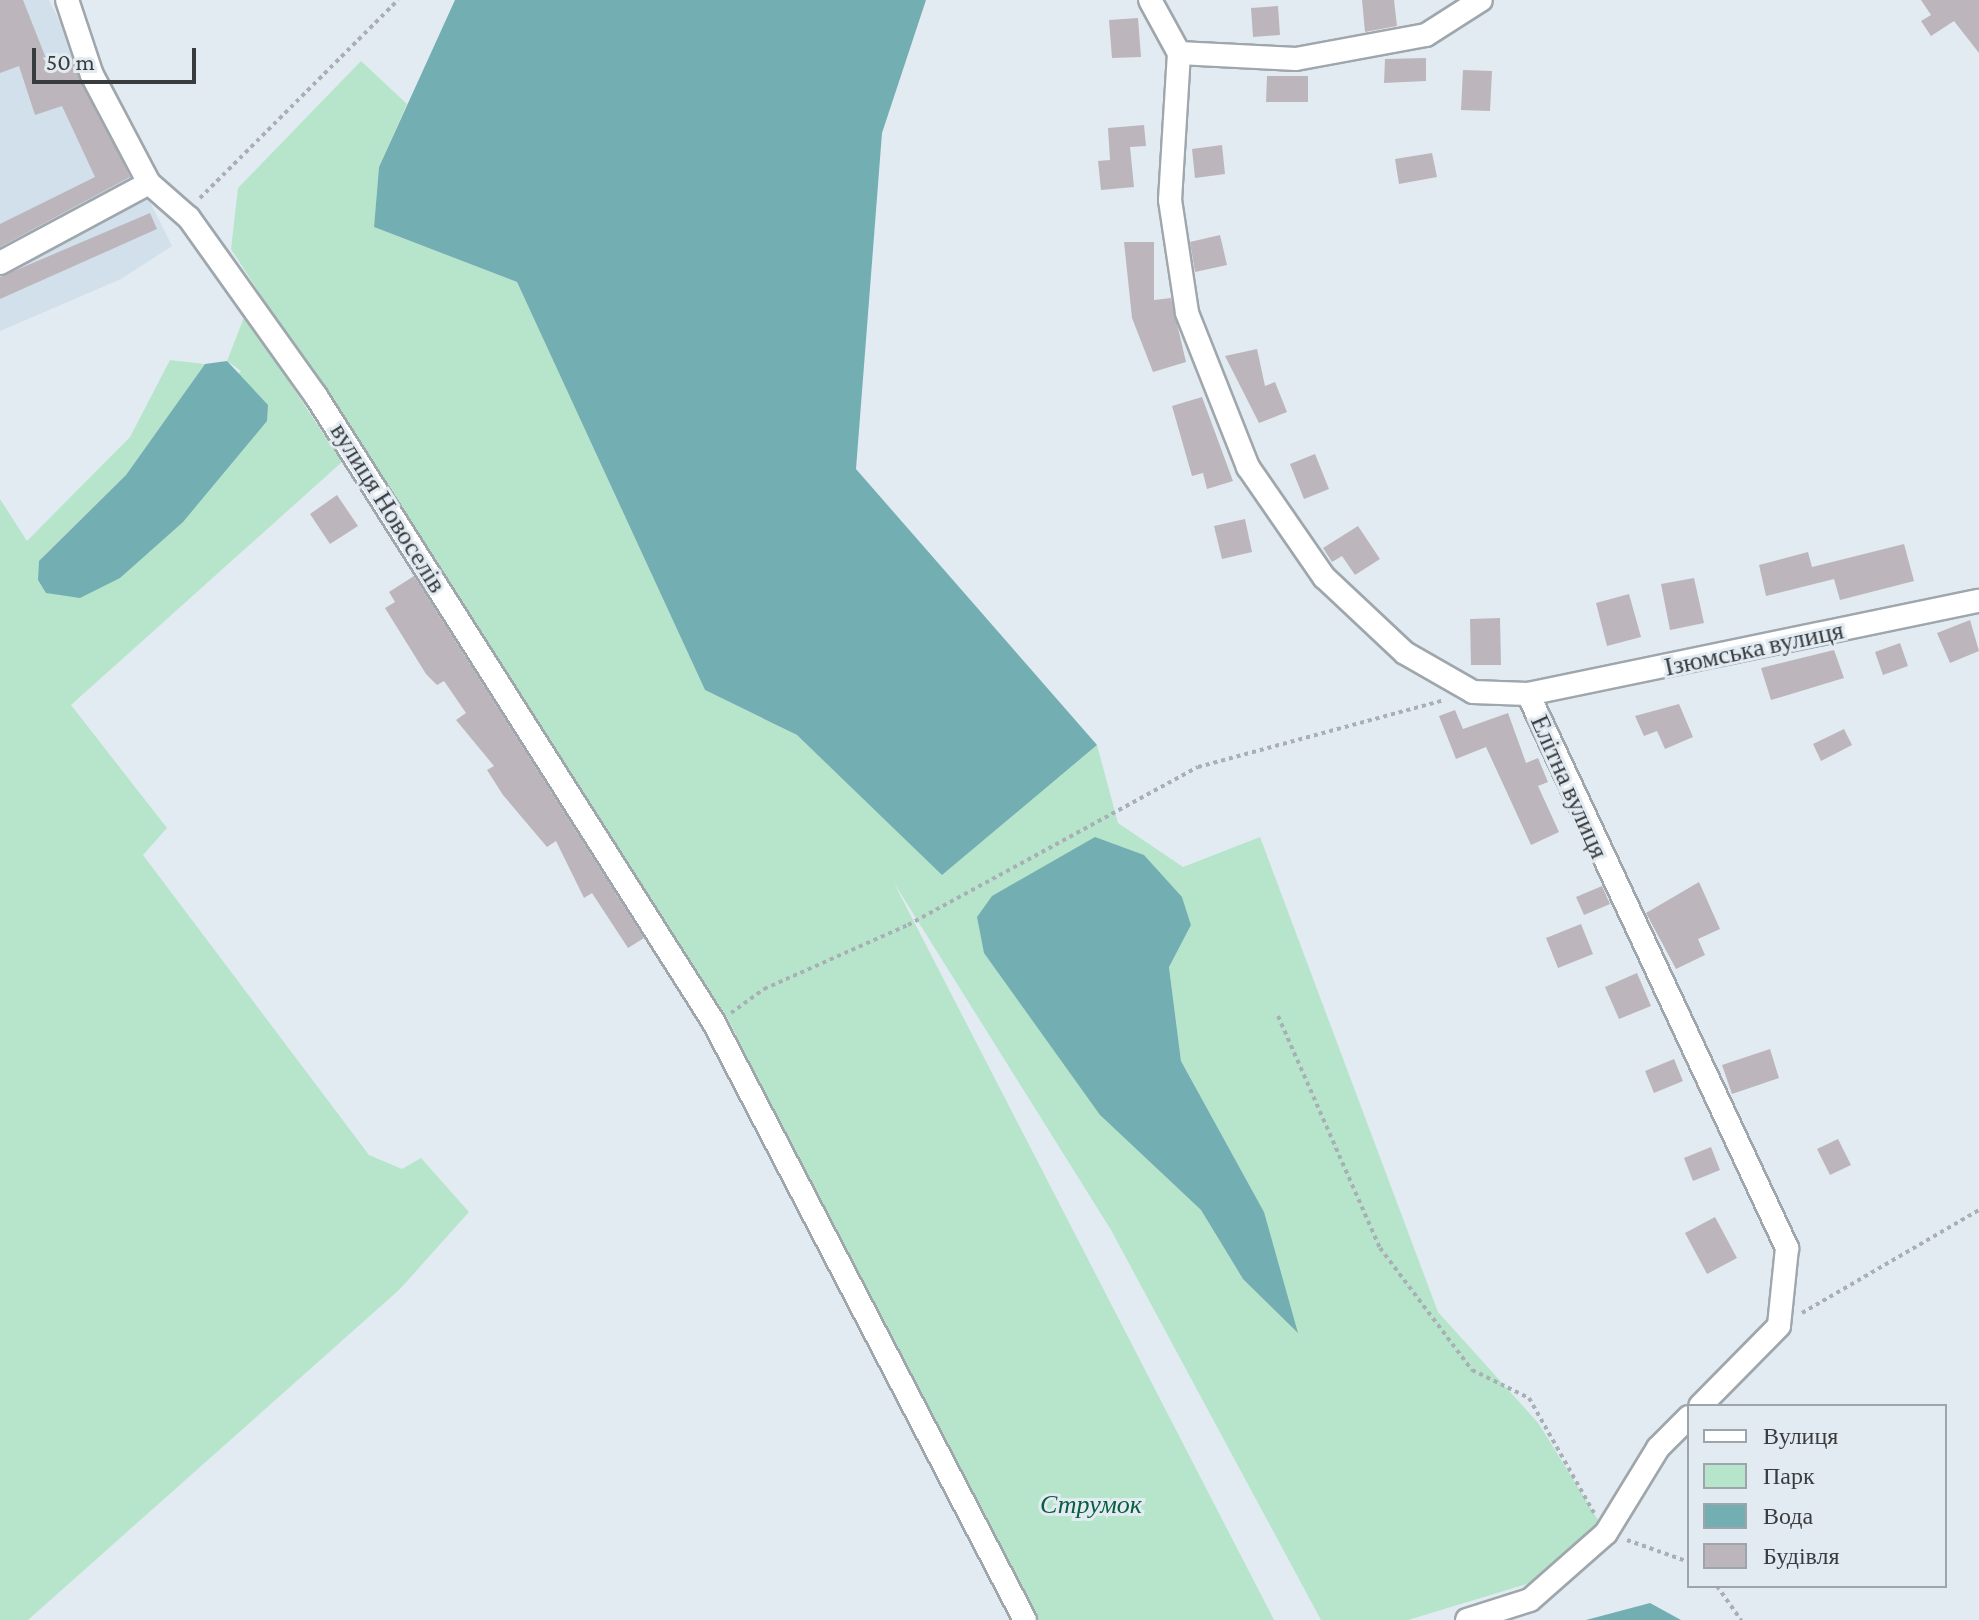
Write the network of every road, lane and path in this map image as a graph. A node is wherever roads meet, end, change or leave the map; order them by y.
1 (67, 0) edge
2 (398, 0) edge
3 (1150, 0) edge
4 (1481, 0) edge
5 (1179, 53) junction
6 (149, 183) junction
7 (189, 218) junction
8 (0, 263) edge
9 (1979, 601) edge
10 (1473, 692) junction
11 (1528, 694) junction
12 (1278, 1016) dead end
13 (713, 1021) junction
14 (1979, 1210) edge
15 (1779, 1326) junction
16 (1702, 1404) edge
17 (1687, 1419) edge
18 (1606, 1533) junction
19 (1687, 1561) edge
20 (1718, 1588) edge
21 (1025, 1620) edge
22 (1467, 1620) edge
23 (1741, 1620) edge

1 - 6 street, вулиця Новоселів
2 - 7 path
3 - 5 street
4 - 5 street
5 - 10 street, Елітна вулиця
6 - 7 street, вулиця Новоселів
6 - 8 street
7 - 13 street, вулиця Новоселів
9 - 11 street, Ізюмська вулиця
10 - 11 street, Елітна вулиця
10 - 13 path
11 - 15 street, Елітна вулиця
12 - 18 path
13 - 21 street, вулиця Новоселів
14 - 15 path
15 - 16 street
17 - 18 street
18 - 19 path
18 - 22 street
20 - 23 path

